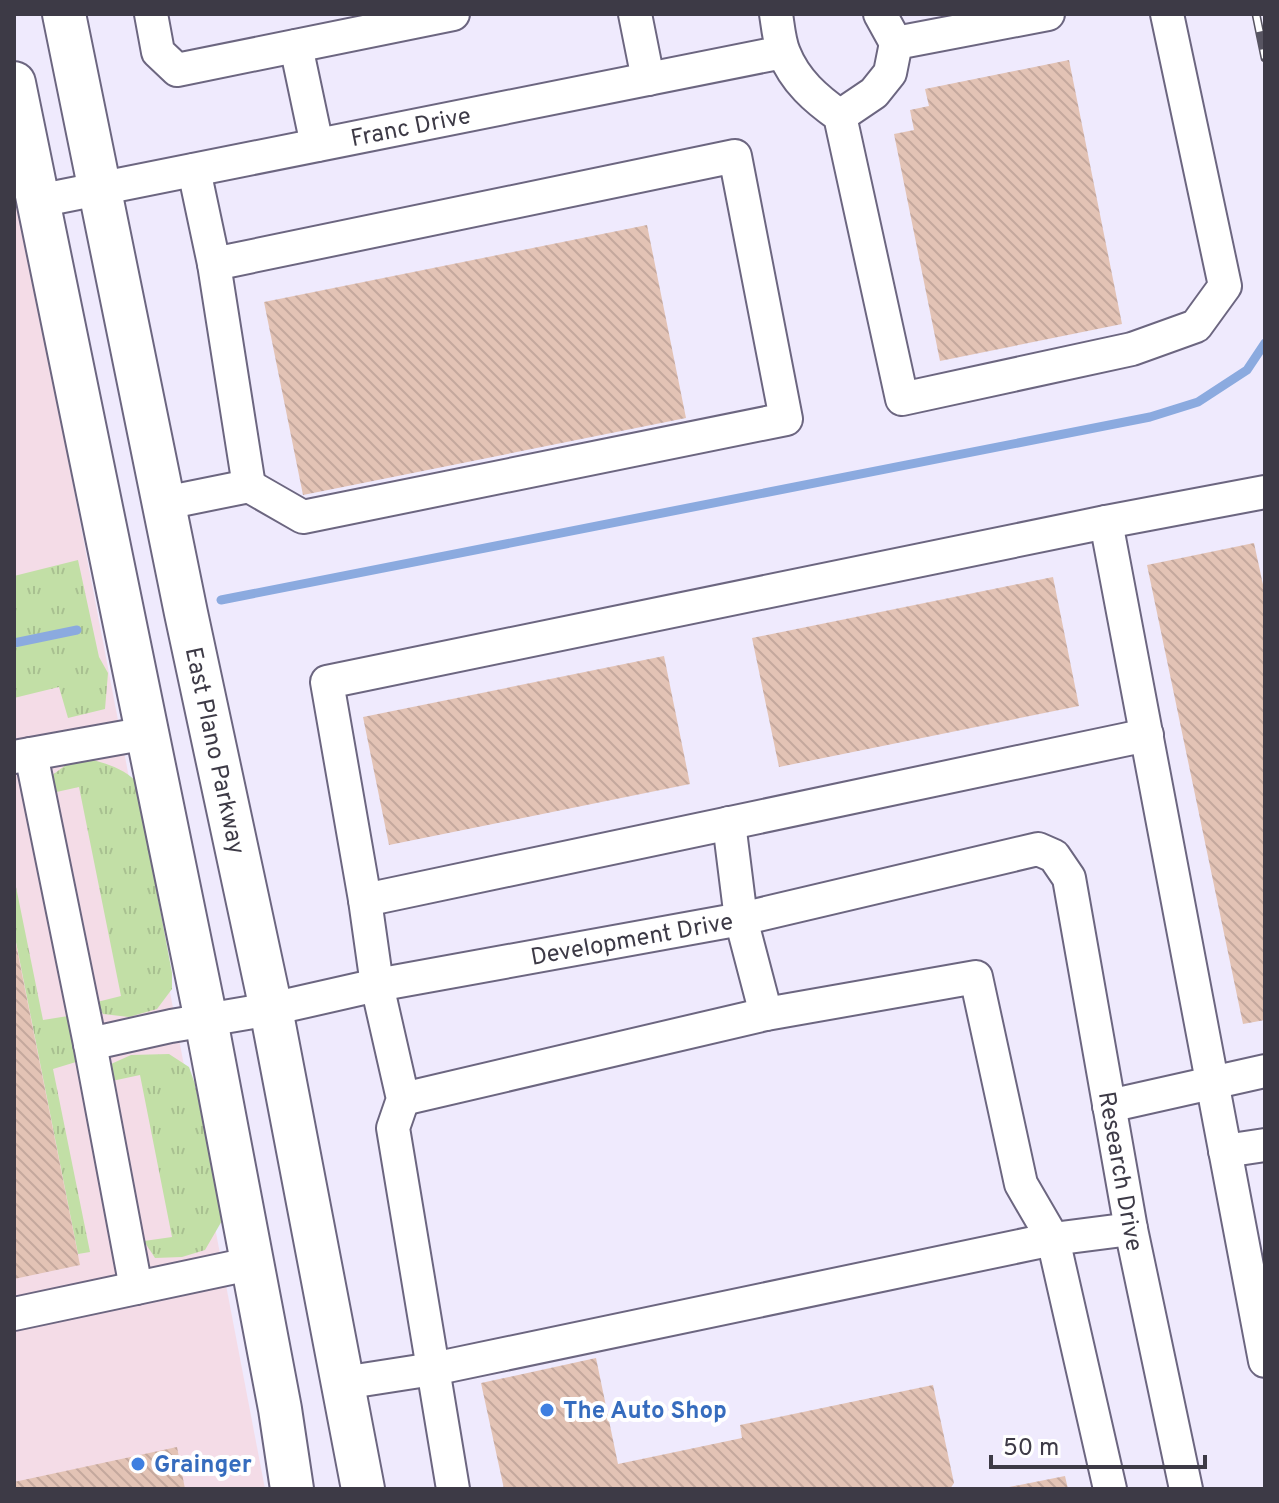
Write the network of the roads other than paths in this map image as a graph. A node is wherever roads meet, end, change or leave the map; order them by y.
1 (64, 14) edge
2 (151, 14) edge
3 (453, 14) edge
4 (635, 14) edge
5 (776, 14) edge
6 (880, 14) edge
7 (1048, 14) edge
8 (1167, 14) edge
9 (896, 43) junction
10 (296, 46) junction
11 (783, 52) junction
12 (648, 79) junction
13 (14, 83) edge
14 (840, 116) junction
15 (317, 145) junction
16 (194, 170) junction
17 (101, 189) junction
18 (38, 201) junction
19 (214, 264) junction
20 (249, 486) junction
21 (1265, 492) edge
22 (165, 503) junction
23 (1106, 522) junction
24 (186, 613) junction
25 (125, 626) junction
26 (147, 733) junction
27 (1147, 735) junction
28 (22, 756) edge
29 (729, 823) junction
30 (1054, 856) joint
31 (365, 900) junction
32 (741, 919) junction
33 (377, 985) junction
34 (271, 1009) junction
35 (766, 1014) junction
36 (206, 1020) junction
37 (90, 1044) junction
38 (1265, 1071) edge
39 (1212, 1082) junction
40 (403, 1099) junction
41 (1109, 1106) junction
42 (1265, 1145) edge
43 (1225, 1151) junction
44 (1131, 1229) junction
45 (1053, 1239) junction
46 (254, 1263) junction
47 (136, 1288) junction
48 (14, 1314) edge
49 (1265, 1361) edge
50 (433, 1369) junction
51 (343, 1383) junction
52 (292, 1489) edge
53 (363, 1489) edge
54 (453, 1489) edge
55 (1110, 1489) edge
56 (1186, 1489) edge

1 - 17 main road, East Plano Parkway
2 - 10 street
3 - 10 street
4 - 12 street
5 - 11 street
6 - 9 street
7 - 9 street
8 - 14 street
9 - 14 street
10 - 15 street
11 - 12 street, Franc Drive
11 - 14 street
12 - 15 street, Franc Drive
13 - 18 main road
15 - 16 street, Franc Drive
16 - 17 street, Franc Drive
16 - 19 street
17 - 18 street, Franc Drive
17 - 22 main road, East Plano Parkway
18 - 25 main road
19 - 20 street
19 - 20 street
20 - 22 street
21 - 23 street
22 - 24 main road, East Plano Parkway
23 - 27 street
23 - 31 street
24 - 25 main road
24 - 34 main road, East Plano Parkway
25 - 26 main road
26 - 28 street
26 - 36 main road
27 - 29 street
27 - 39 street
28 - 37 street
29 - 31 street
29 - 32 street
30 - 32 street, Development Drive
30 - 41 street, Research Drive
31 - 33 street
32 - 33 street, Development Drive
32 - 35 street
33 - 34 street, Development Drive
33 - 40 street
34 - 36 street, Development Drive
34 - 51 main road, East Plano Parkway
35 - 40 street
35 - 45 street
36 - 37 street, Development Drive
36 - 46 main road
37 - 47 street
38 - 39 street
39 - 41 street
39 - 43 street
40 - 50 street
41 - 44 street, Research Drive
42 - 43 street
43 - 49 street
44 - 45 street
44 - 56 street, Research Drive
45 - 50 street
45 - 55 street
46 - 47 street
46 - 52 main road
47 - 48 street
50 - 51 street
50 - 54 street
51 - 53 main road, East Plano Parkway

